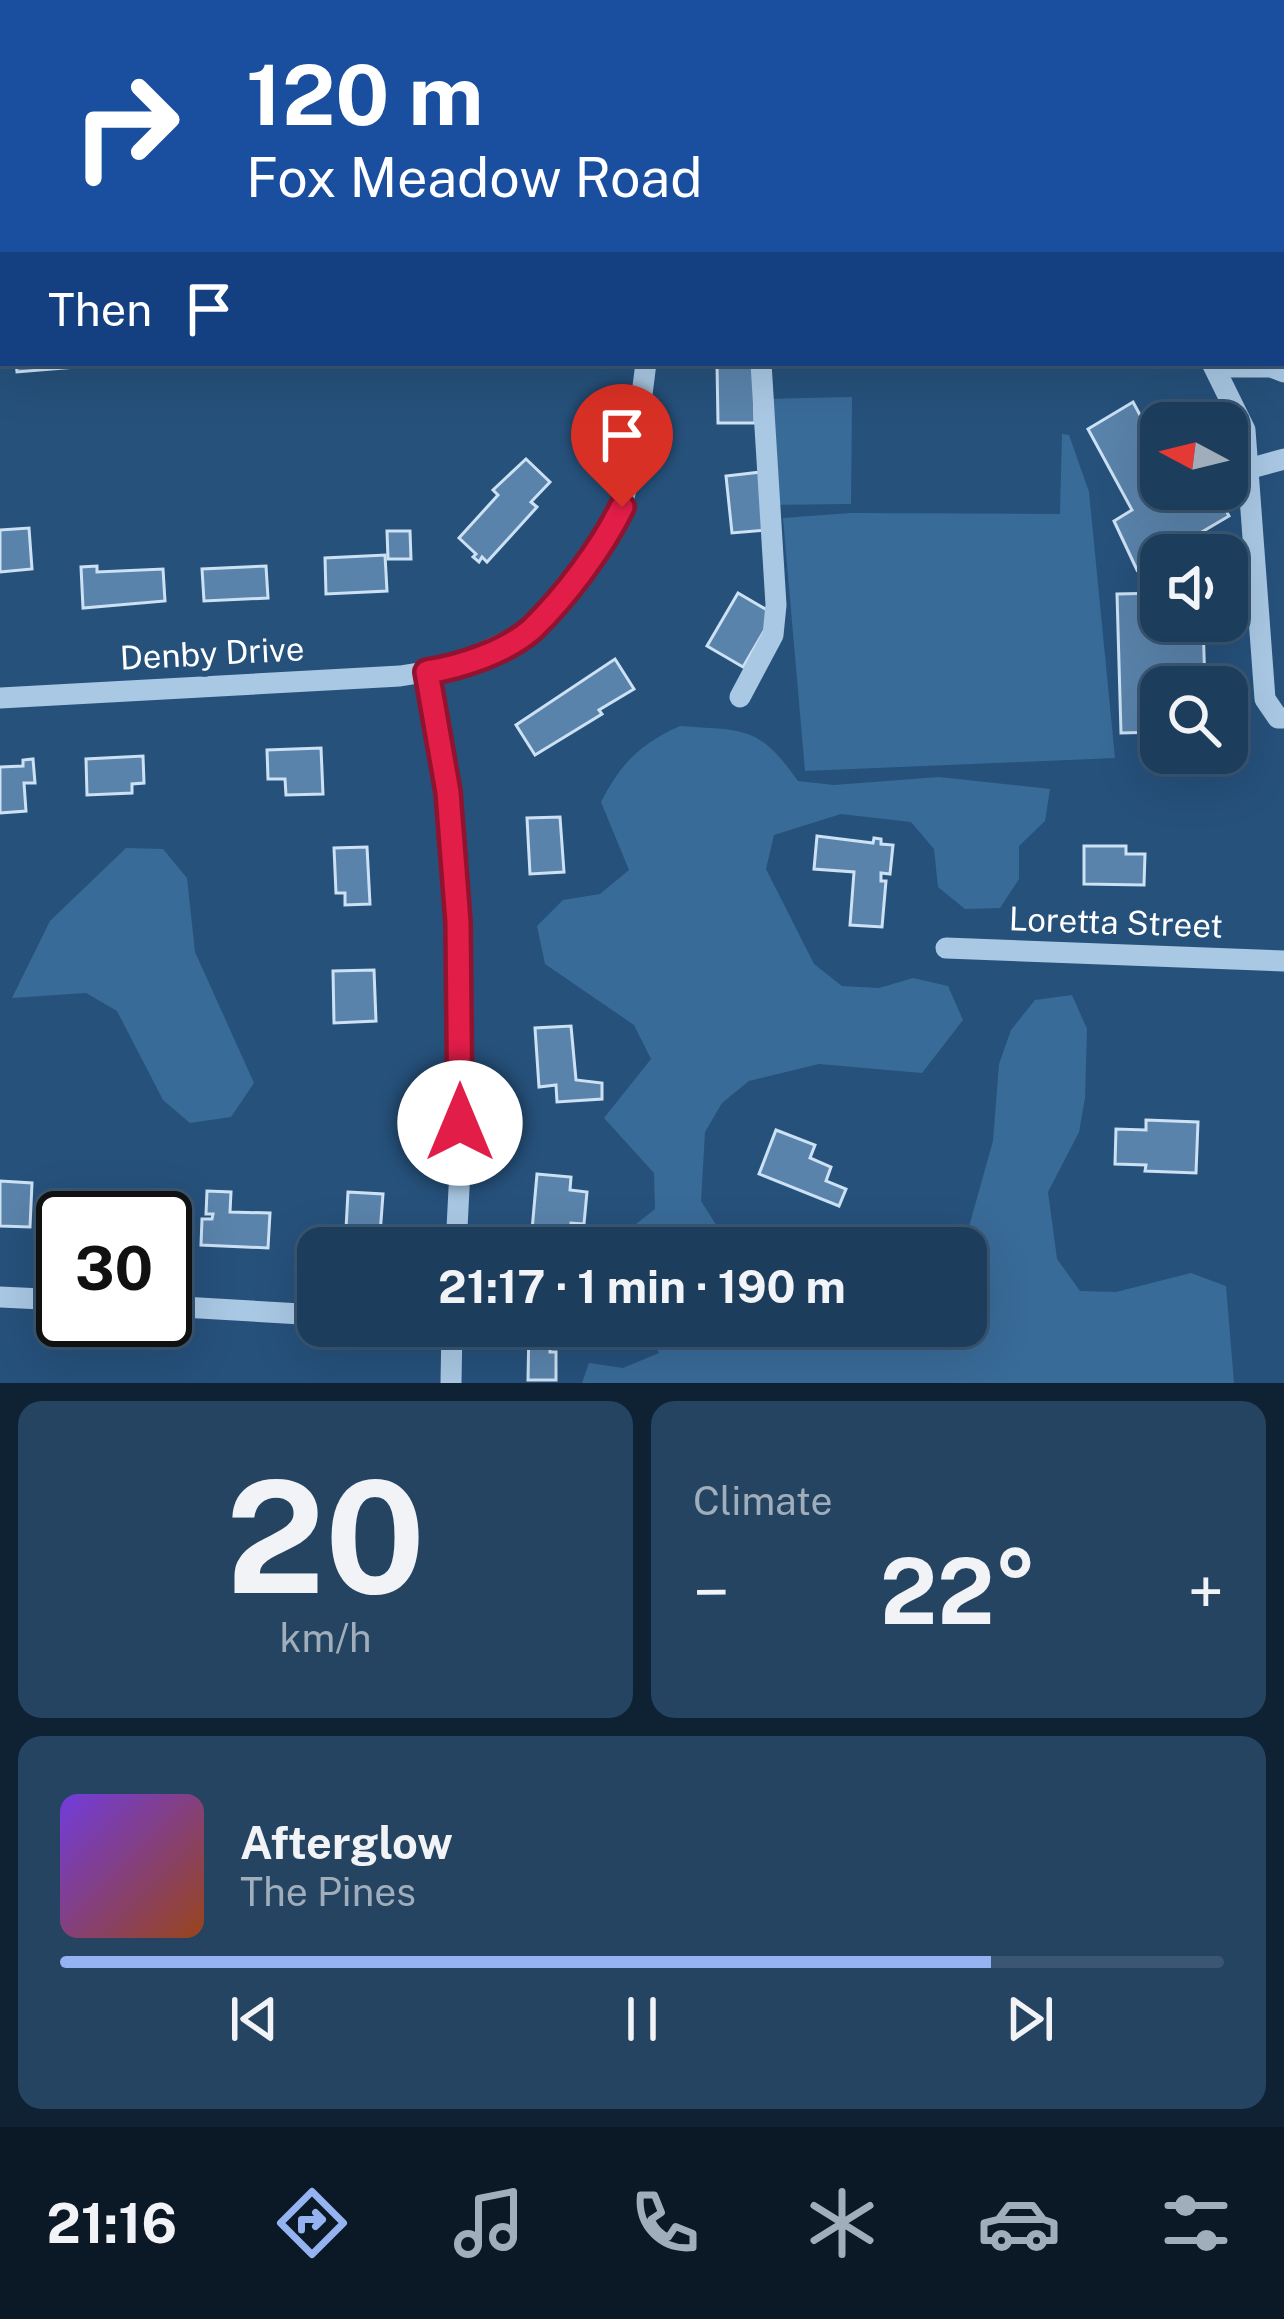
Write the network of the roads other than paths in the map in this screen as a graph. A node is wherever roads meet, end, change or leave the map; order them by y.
1 (646, 366) edge
2 (761, 366) edge
3 (1215, 366) edge
4 (1243, 366) edge
5 (1284, 372) edge
6 (1232, 402) edge
7 (1284, 459) edge
8 (1248, 469) joint
9 (427, 672) junction
10 (740, 697) dead end
11 (0, 698) edge
12 (1284, 718) edge
13 (946, 948) dead end
14 (1284, 962) edge
15 (457, 1227) edge
16 (0, 1297) edge
17 (36, 1299) edge
18 (192, 1308) edge
19 (297, 1314) edge
20 (452, 1347) edge
21 (451, 1383) edge

1 - 9 street, Denby Drive
2 - 10 street
3 - 6 street
4 - 5 street
7 - 8 street
8 - 12 street
9 - 11 street, Denby Drive
9 - 15 street
13 - 14 street, Loretta Street
16 - 17 street
18 - 19 street
20 - 21 street

